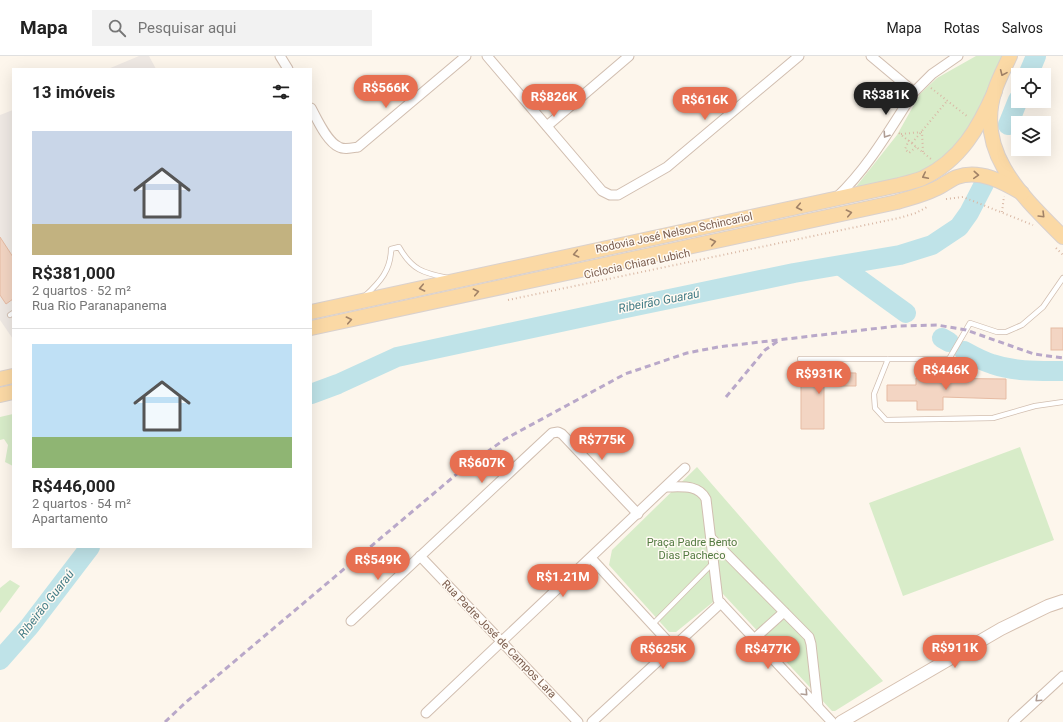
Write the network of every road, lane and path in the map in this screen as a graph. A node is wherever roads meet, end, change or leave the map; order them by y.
1 (280, 56) edge
2 (466, 56) edge
3 (487, 56) edge
4 (629, 56) edge
5 (800, 56) edge
6 (871, 56) edge
7 (958, 56) edge
8 (1010, 56) edge
9 (287, 68) edge
10 (922, 82) junction
11 (995, 91) junction
12 (914, 92) junction
13 (947, 101) junction
14 (312, 110) edge
15 (979, 125) junction
16 (547, 126) junction
17 (892, 126) junction
18 (922, 132) junction
19 (901, 134) junction
20 (909, 140) junction
21 (912, 144) junction
22 (916, 147) junction
23 (923, 152) junction
24 (942, 168) junction
25 (1022, 193) junction
26 (835, 199) junction
27 (939, 201) dead end
28 (928, 206) dead end
29 (1035, 226) dead end
30 (1058, 241) edge
31 (1063, 255) edge
32 (1063, 278) edge
33 (459, 280) junction
34 (504, 300) dead end
35 (360, 301) junction
36 (312, 312) edge
37 (312, 328) edge
38 (800, 359) dead end
39 (888, 359) junction
40 (12, 376) edge
41 (0, 379) edge
42 (12, 392) edge
43 (0, 395) edge
44 (1063, 402) edge
45 (685, 468) dead end
46 (666, 487) junction
47 (638, 514) junction
48 (711, 538) junction
49 (420, 556) junction
50 (590, 558) junction
51 (714, 562) junction
52 (1063, 601) edge
53 (721, 603) junction
54 (784, 612) junction
55 (351, 621) dead end
56 (652, 625) junction
57 (754, 639) junction
58 (502, 642) junction
59 (673, 647) junction
60 (1063, 676) edge
61 (818, 707) junction
62 (426, 713) dead end
63 (578, 722) edge
64 (592, 722) edge
65 (832, 722) edge
66 (841, 722) edge
67 (1013, 722) edge

1 - 9 street
2 - 14 street
3 - 16 street
4 - 16 street
5 - 16 street
6 - 12 street
7 - 10 street
8 -> 11 main road
10 - 12 street
10 - 13 path
11 - 15 main road, Rodovia José Nelson Schincariol
11 - 25 main road
12 - 17 street
13 - 15 path
13 - 18 path
15 - 24 main road, Rodovia José Nelson Schincariol
17 - 19 path
17 -> 26 street
18 - 19 path
18 - 21 path
18 - 23 path
19 - 20 path
20 - 21 path
20 - 22 path
21 - 22 path
22 - 23 path
23 - 24 path
24 -> 26 main road, Rodovia José Nelson Schincariol
25 -> 30 main road
37 -> 25 main road, Rodovia José Nelson Schincariol
26 -> 33 main road, Rodovia José Nelson Schincariol
27 - 29 path
28 - 34 path, Ciclocia Chiara Lubich
30 - 31 path
32 - 39 lane
33 -> 35 main road, Rodovia José Nelson Schincariol
33 - 35 lane
35 - 36 main road, Rodovia José Nelson Schincariol
38 - 39 lane
39 - 44 lane
40 - 41 main road
42 - 43 main road
45 - 46 street
46 - 47 street
46 - 48 street
47 - 49 street
47 - 50 street
48 - 51 street
48 - 54 street
49 - 55 street
49 - 58 street, Rua Padre José de Campos Lara
50 - 56 street
50 - 58 street
51 - 53 street
51 - 56 lane
52 - 66 street
53 - 57 street
53 - 59 street
54 - 57 street
54 - 61 street
56 - 59 street
57 -> 61 street
58 - 62 street
58 - 63 street, Rua Padre José de Campos Lara
59 - 64 street
60 -> 67 street
61 - 65 street

